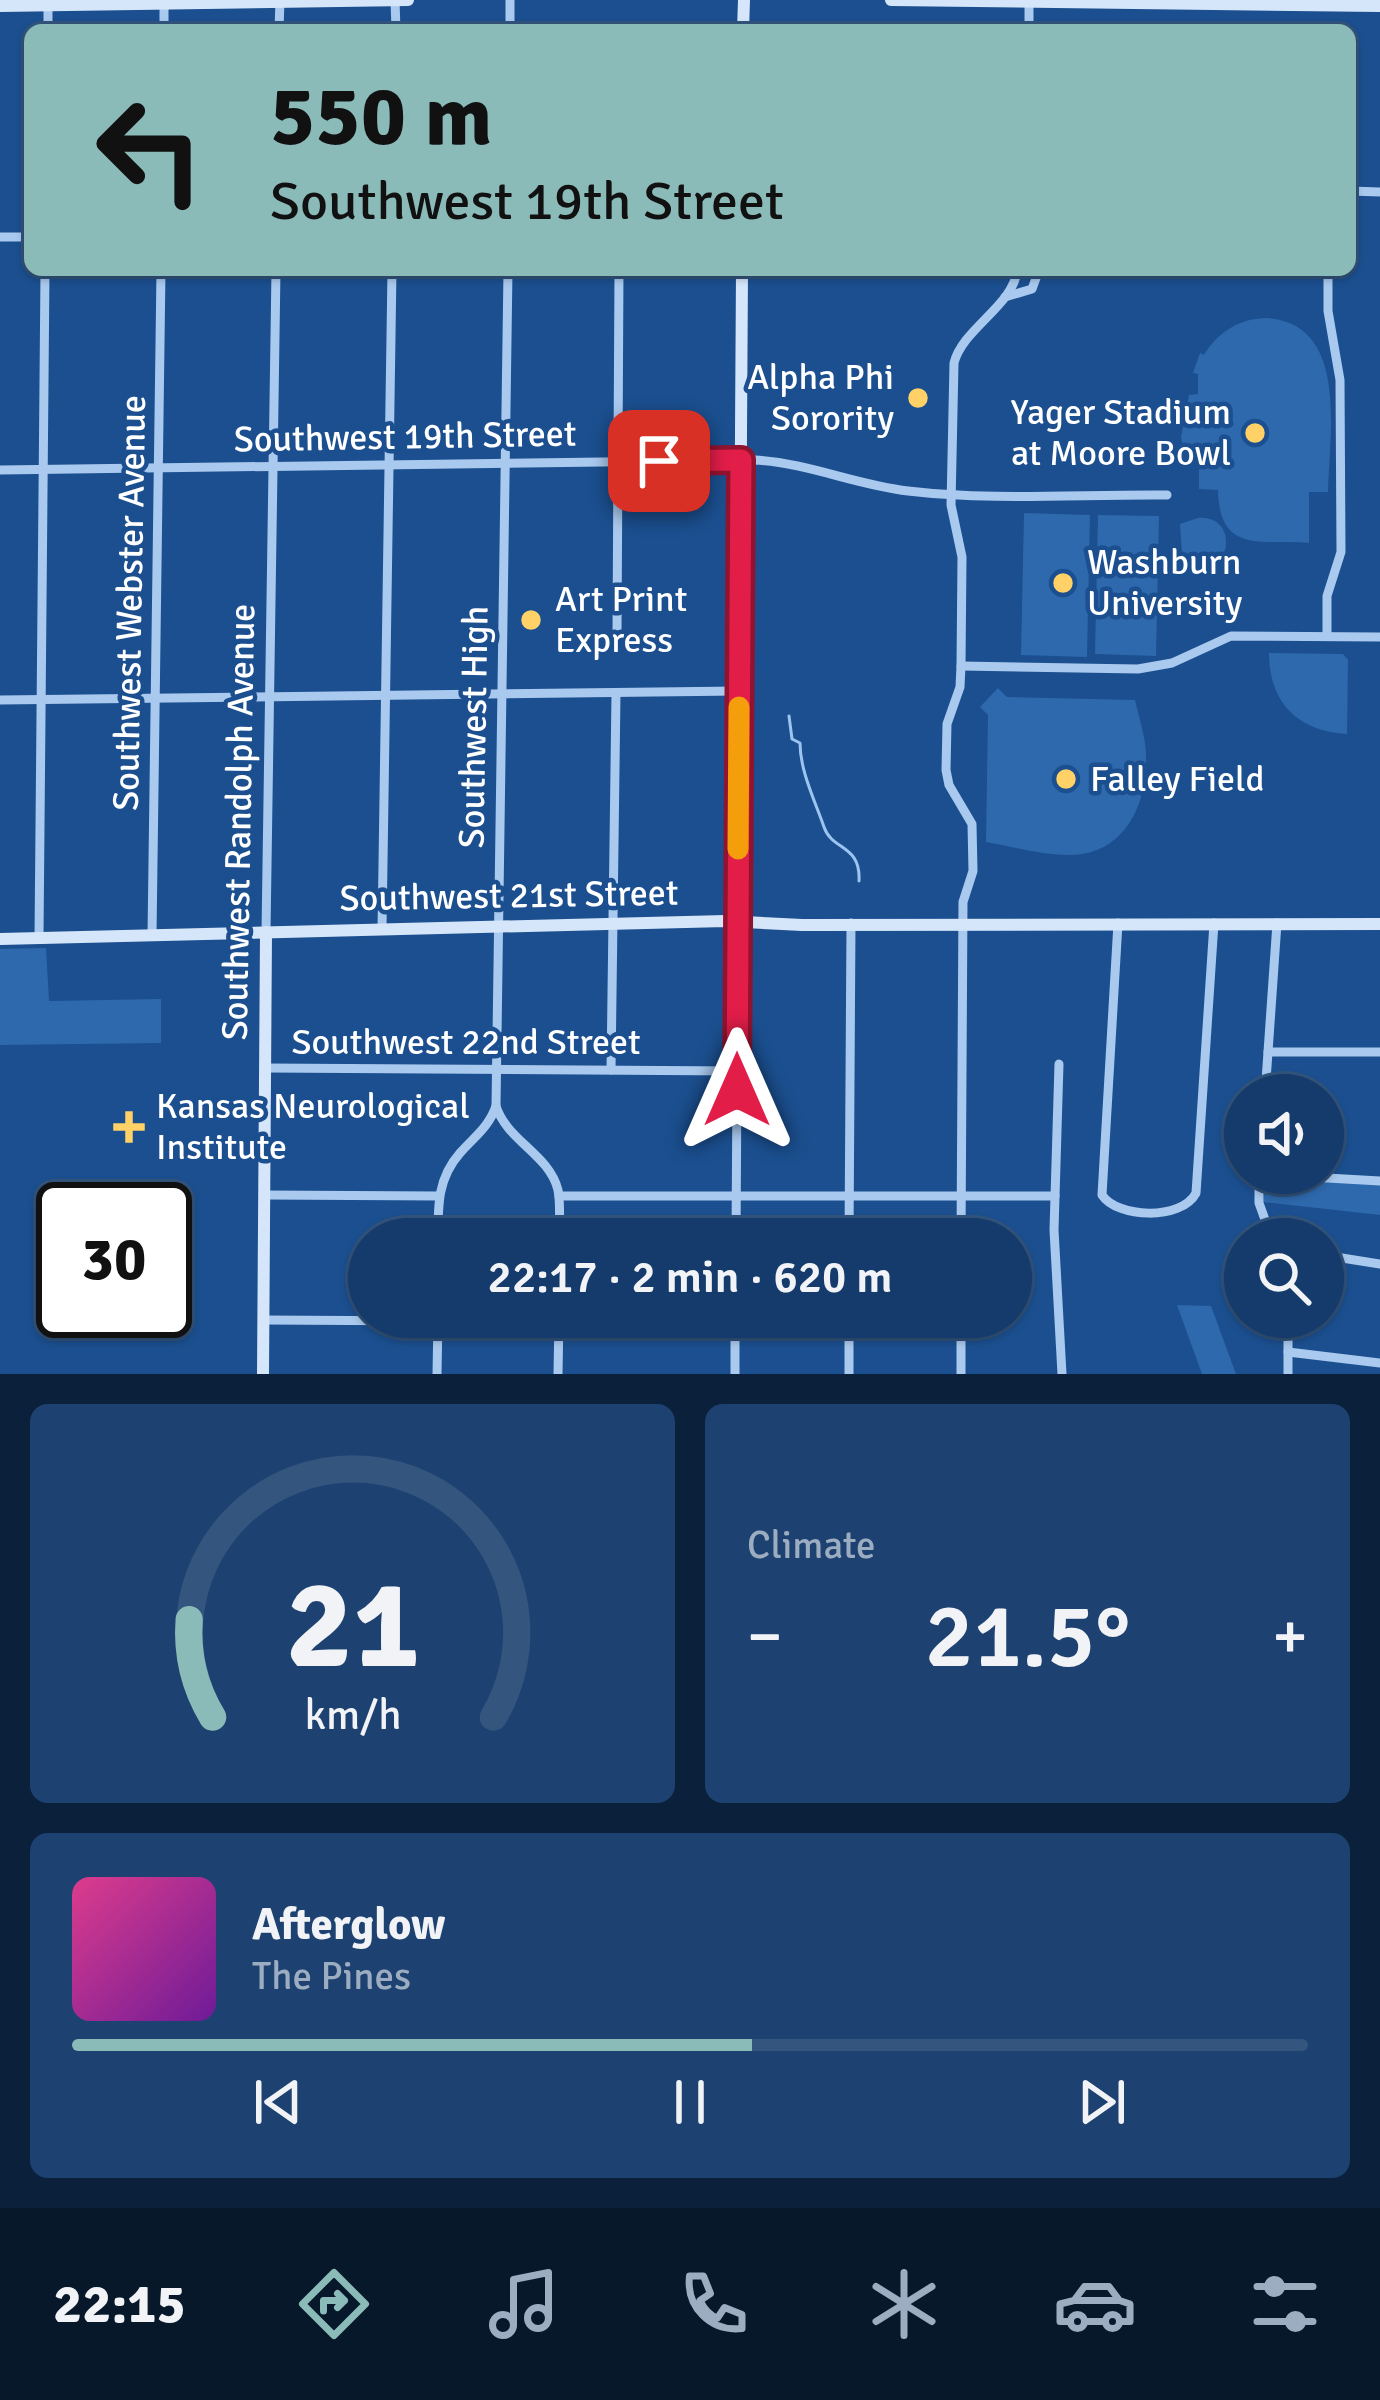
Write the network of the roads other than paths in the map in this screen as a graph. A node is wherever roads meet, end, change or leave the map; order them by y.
1 (395, 0) edge
2 (408, 0) edge
3 (891, 0) edge
4 (164, 2) edge
5 (280, 2) edge
6 (1029, 2) edge
7 (1171, 2) edge
8 (48, 3) edge
9 (1316, 3) edge
10 (0, 6) edge
11 (1380, 6) edge
12 (45, 276) edge
13 (161, 276) edge
14 (276, 276) edge
15 (392, 276) edge
16 (508, 276) edge
17 (619, 276) edge
18 (742, 276) edge
19 (1016, 276) edge
20 (1037, 276) edge
21 (1328, 276) edge
22 (1005, 297) junction
23 (741, 460) junction
24 (618, 461) junction
25 (504, 463) junction
26 (391, 464) junction
27 (274, 466) junction
28 (159, 468) junction
29 (0, 470) edge
30 (44, 470) junction
31 (951, 494) junction
32 (1167, 495) dead end
33 (616, 635) dead end
34 (1327, 636) junction
35 (1380, 637) edge
36 (961, 667) junction
37 (739, 691) junction
38 (501, 692) junction
39 (616, 693) junction
40 (386, 694) junction
41 (271, 696) junction
42 (156, 698) junction
43 (0, 700) edge
44 (42, 700) junction
45 (738, 922) junction
46 (851, 922) junction
47 (964, 922) junction
48 (1277, 922) junction
49 (1118, 923) junction
50 (1214, 923) junction
51 (1380, 924) edge
52 (613, 925) junction
53 (498, 926) junction
54 (382, 929) junction
55 (266, 932) junction
56 (152, 936) junction
57 (40, 938) junction
58 (0, 939) edge
59 (1268, 1052) junction
60 (1380, 1052) edge
61 (1059, 1064) dead end
62 (266, 1068) junction
63 (496, 1070) junction
64 (611, 1070) junction
65 (737, 1071) junction
66 (1266, 1074) edge
67 (496, 1106) junction
68 (1344, 1179) edge
69 (1380, 1181) edge
70 (264, 1195) junction
71 (439, 1196) junction
72 (559, 1196) junction
73 (736, 1196) junction
74 (1055, 1196) junction
75 (848, 1197) junction
76 (962, 1197) junction
77 (438, 1218) edge
78 (559, 1218) edge
79 (736, 1218) edge
80 (848, 1218) edge
81 (962, 1218) edge
82 (1344, 1258) edge
83 (1380, 1264) edge
84 (263, 1320) junction
85 (348, 1320) edge
86 (438, 1338) edge
87 (559, 1338) edge
88 (735, 1338) edge
89 (849, 1338) edge
90 (961, 1338) edge
91 (1288, 1338) edge
92 (1288, 1352) junction
93 (1380, 1363) edge
94 (263, 1374) edge
95 (437, 1374) edge
96 (558, 1374) edge
97 (735, 1374) edge
98 (849, 1374) edge
99 (961, 1374) edge
100 (1062, 1374) edge
101 (1288, 1374) edge

1 - 2 main road
1 - 5 main road
3 - 6 main road
4 - 5 main road
4 - 8 main road
6 - 7 main road
7 - 9 main road
8 - 10 main road
9 - 11 main road
12 - 30 street
13 - 28 street, Southwest Webster Avenue
14 - 27 street, Southwest Randolph Avenue
15 - 26 street
16 - 25 street, Southwest High
17 - 24 street
18 - 23 main road
19 - 22 street
20 - 22 street
21 - 34 street
22 - 31 street
23 - 24 street, Southwest 19th Street
23 - 31 street, Southwest 19th Street
23 - 37 main road
24 - 25 street, Southwest 19th Street
24 - 33 street
25 - 26 street, Southwest 19th Street
25 - 38 street, Southwest High
26 - 27 street, Southwest 19th Street
26 - 40 street
27 - 28 street, Southwest 19th Street
27 - 41 street, Southwest Randolph Avenue
28 - 30 street, Southwest 19th Street
28 - 42 street, Southwest Webster Avenue
29 - 30 street, Southwest 19th Street
30 - 44 street
31 - 32 street, Southwest 19th Street
31 - 36 street
34 - 35 street
34 - 36 street
36 - 47 street
37 - 39 street
37 - 45 main road
38 - 39 street
38 - 40 street
38 - 53 street, Southwest High
39 - 52 street
40 - 41 street
40 - 54 street
41 - 42 street
41 - 55 street, Southwest Randolph Avenue
42 - 44 street
42 - 56 street, Southwest Webster Avenue
43 - 44 street
44 - 57 street
45 - 46 main road, Southwest 21st Street
45 - 52 main road, Southwest 21st Street
45 - 65 street
46 - 47 main road, Southwest 21st Street
46 - 75 street
47 - 49 main road, Southwest 21st Street
47 - 76 street
48 - 50 main road, Southwest 21st Street
48 - 51 main road, Southwest 21st Street
48 - 59 street
49 - 50 main road, Southwest 21st Street
49 - 50 street
52 - 53 main road, Southwest 21st Street
52 - 64 street
53 - 54 main road, Southwest 21st Street
53 - 63 street, Southwest High
54 - 55 main road, Southwest 21st Street
55 - 56 main road, Southwest 21st Street
55 - 62 main road, Southwest Randolph Avenue
56 - 57 main road, Southwest 21st Street
57 - 58 main road, Southwest 21st Street
59 - 60 street
59 - 66 street
61 - 74 street
62 - 63 street, Southwest 22nd Street
62 - 70 main road, Southwest Randolph Avenue
63 - 64 street, Southwest 22nd Street
63 - 67 street, Southwest High
64 - 65 street, Southwest 22nd Street
65 - 73 street
67 - 71 street
67 - 72 street
68 - 69 street
70 - 71 street
70 - 84 main road, Southwest Randolph Avenue
71 - 77 street
72 - 73 street
72 - 78 street
73 - 75 street
73 - 79 street
74 - 76 street
74 - 100 street
75 - 76 street
75 - 80 street
76 - 81 street
82 - 83 street
84 - 85 street
84 - 94 main road, Southwest Randolph Avenue
86 - 95 street
87 - 96 street
88 - 97 street
89 - 98 street
90 - 99 street
91 - 92 street
92 - 93 street
92 - 101 street

